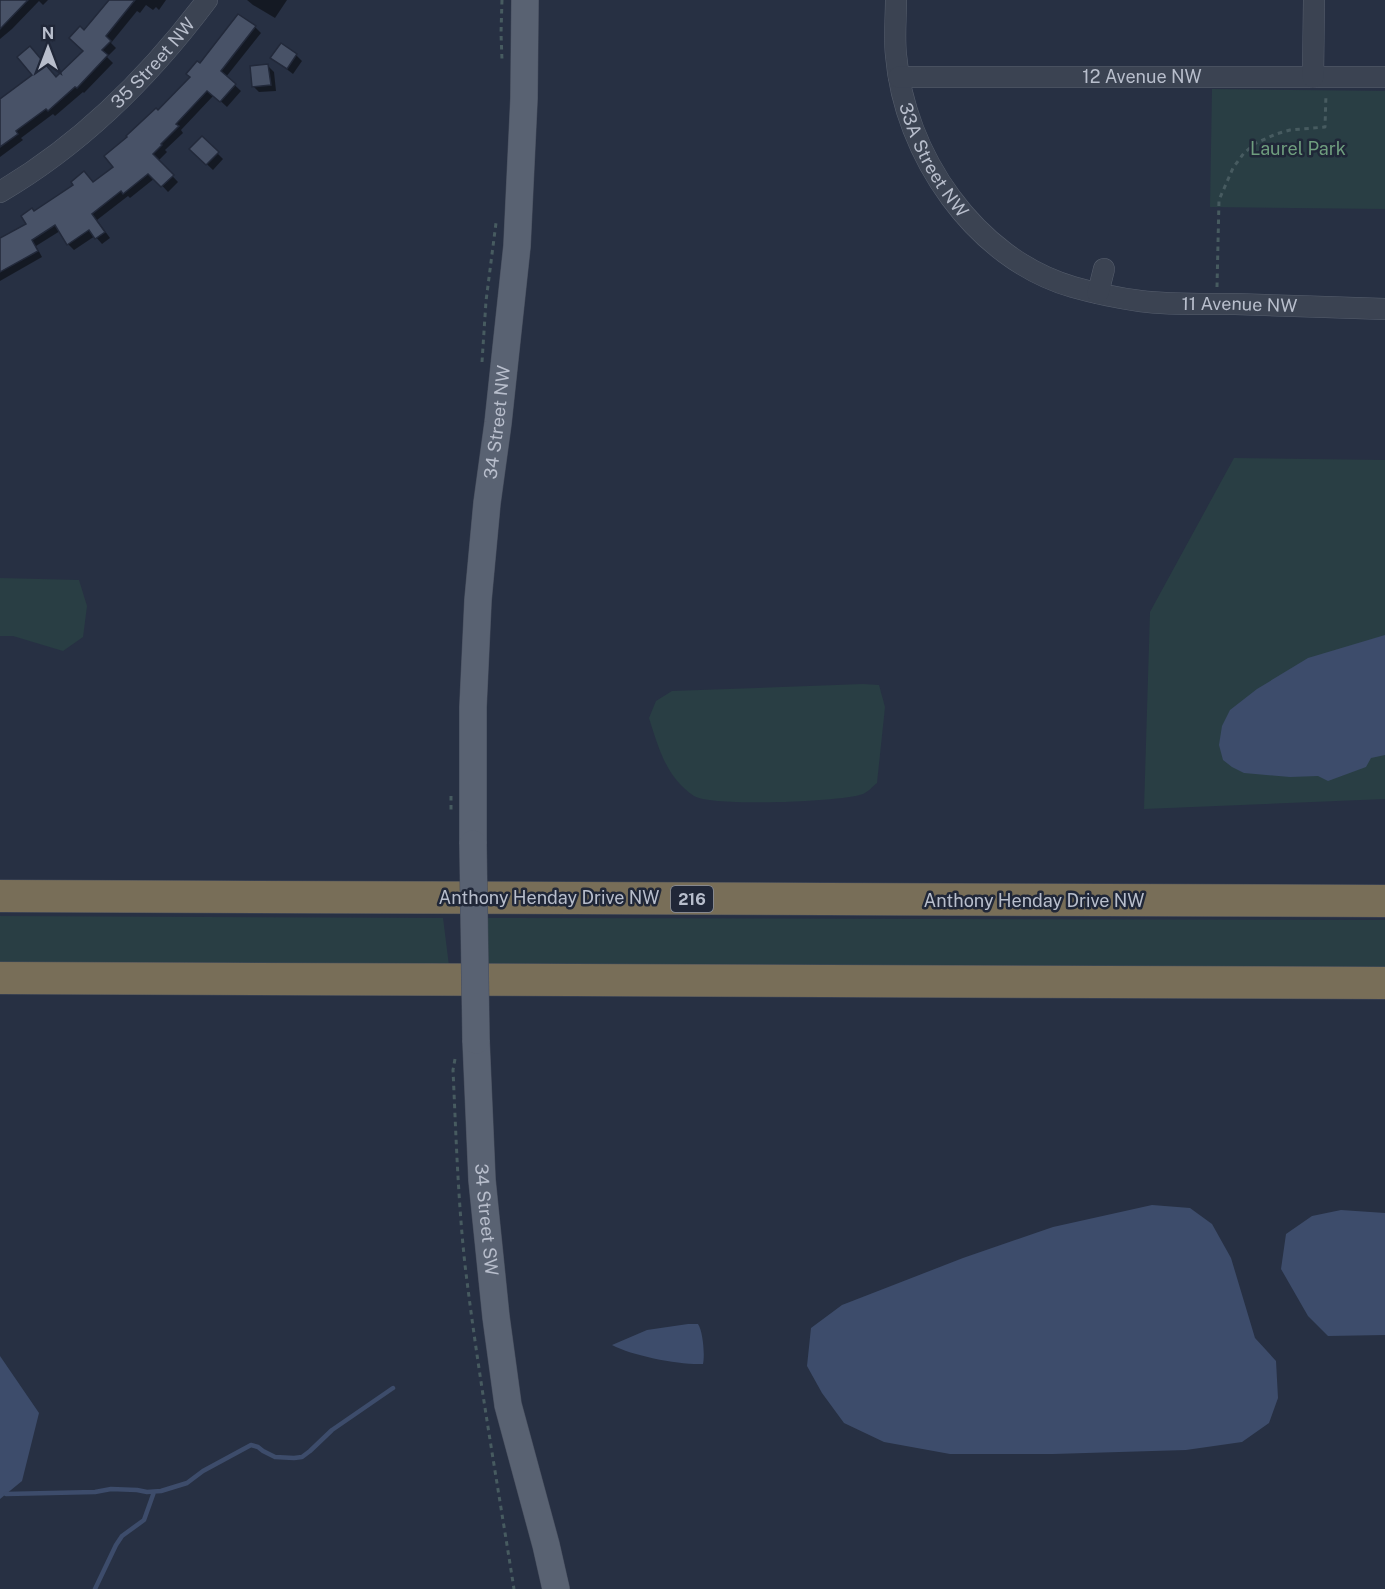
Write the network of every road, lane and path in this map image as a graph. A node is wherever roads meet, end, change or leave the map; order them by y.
1 (207, 0) edge
2 (502, 0) edge
3 (525, 0) edge
4 (896, 0) edge
5 (1314, 0) edge
6 (502, 64) dead end
7 (1385, 76) edge
8 (899, 77) junction
9 (1319, 82) junction
10 (0, 192) edge
11 (1104, 270) dead end
12 (1048, 278) joint
13 (1098, 293) junction
14 (1217, 294) dead end
15 (1385, 309) edge
16 (473, 844) joint
17 (0, 896) edge
18 (1385, 901) edge
19 (0, 978) edge
20 (1385, 983) edge
21 (466, 1046) junction
22 (514, 1589) edge
23 (556, 1589) edge

1 - 10 street, 35 Street NW
2 - 6 path
3 - 16 main road, 34 Street NW
4 - 8 street, 33A Street NW
5 - 9 street
7 - 9 street, 12 Avenue NW
8 - 9 street, 12 Avenue NW
8 - 12 street, 33A Street NW
9 - 14 path
11 - 13 street
12 - 13 street, 11 Avenue NW
13 - 15 street, 11 Avenue NW
16 - 21 main road, 34 Street SW, bridge
17 - 18 highway, Anthony Henday Drive NW / 216
19 - 20 highway
21 - 22 path
21 - 23 main road, 34 Street SW

